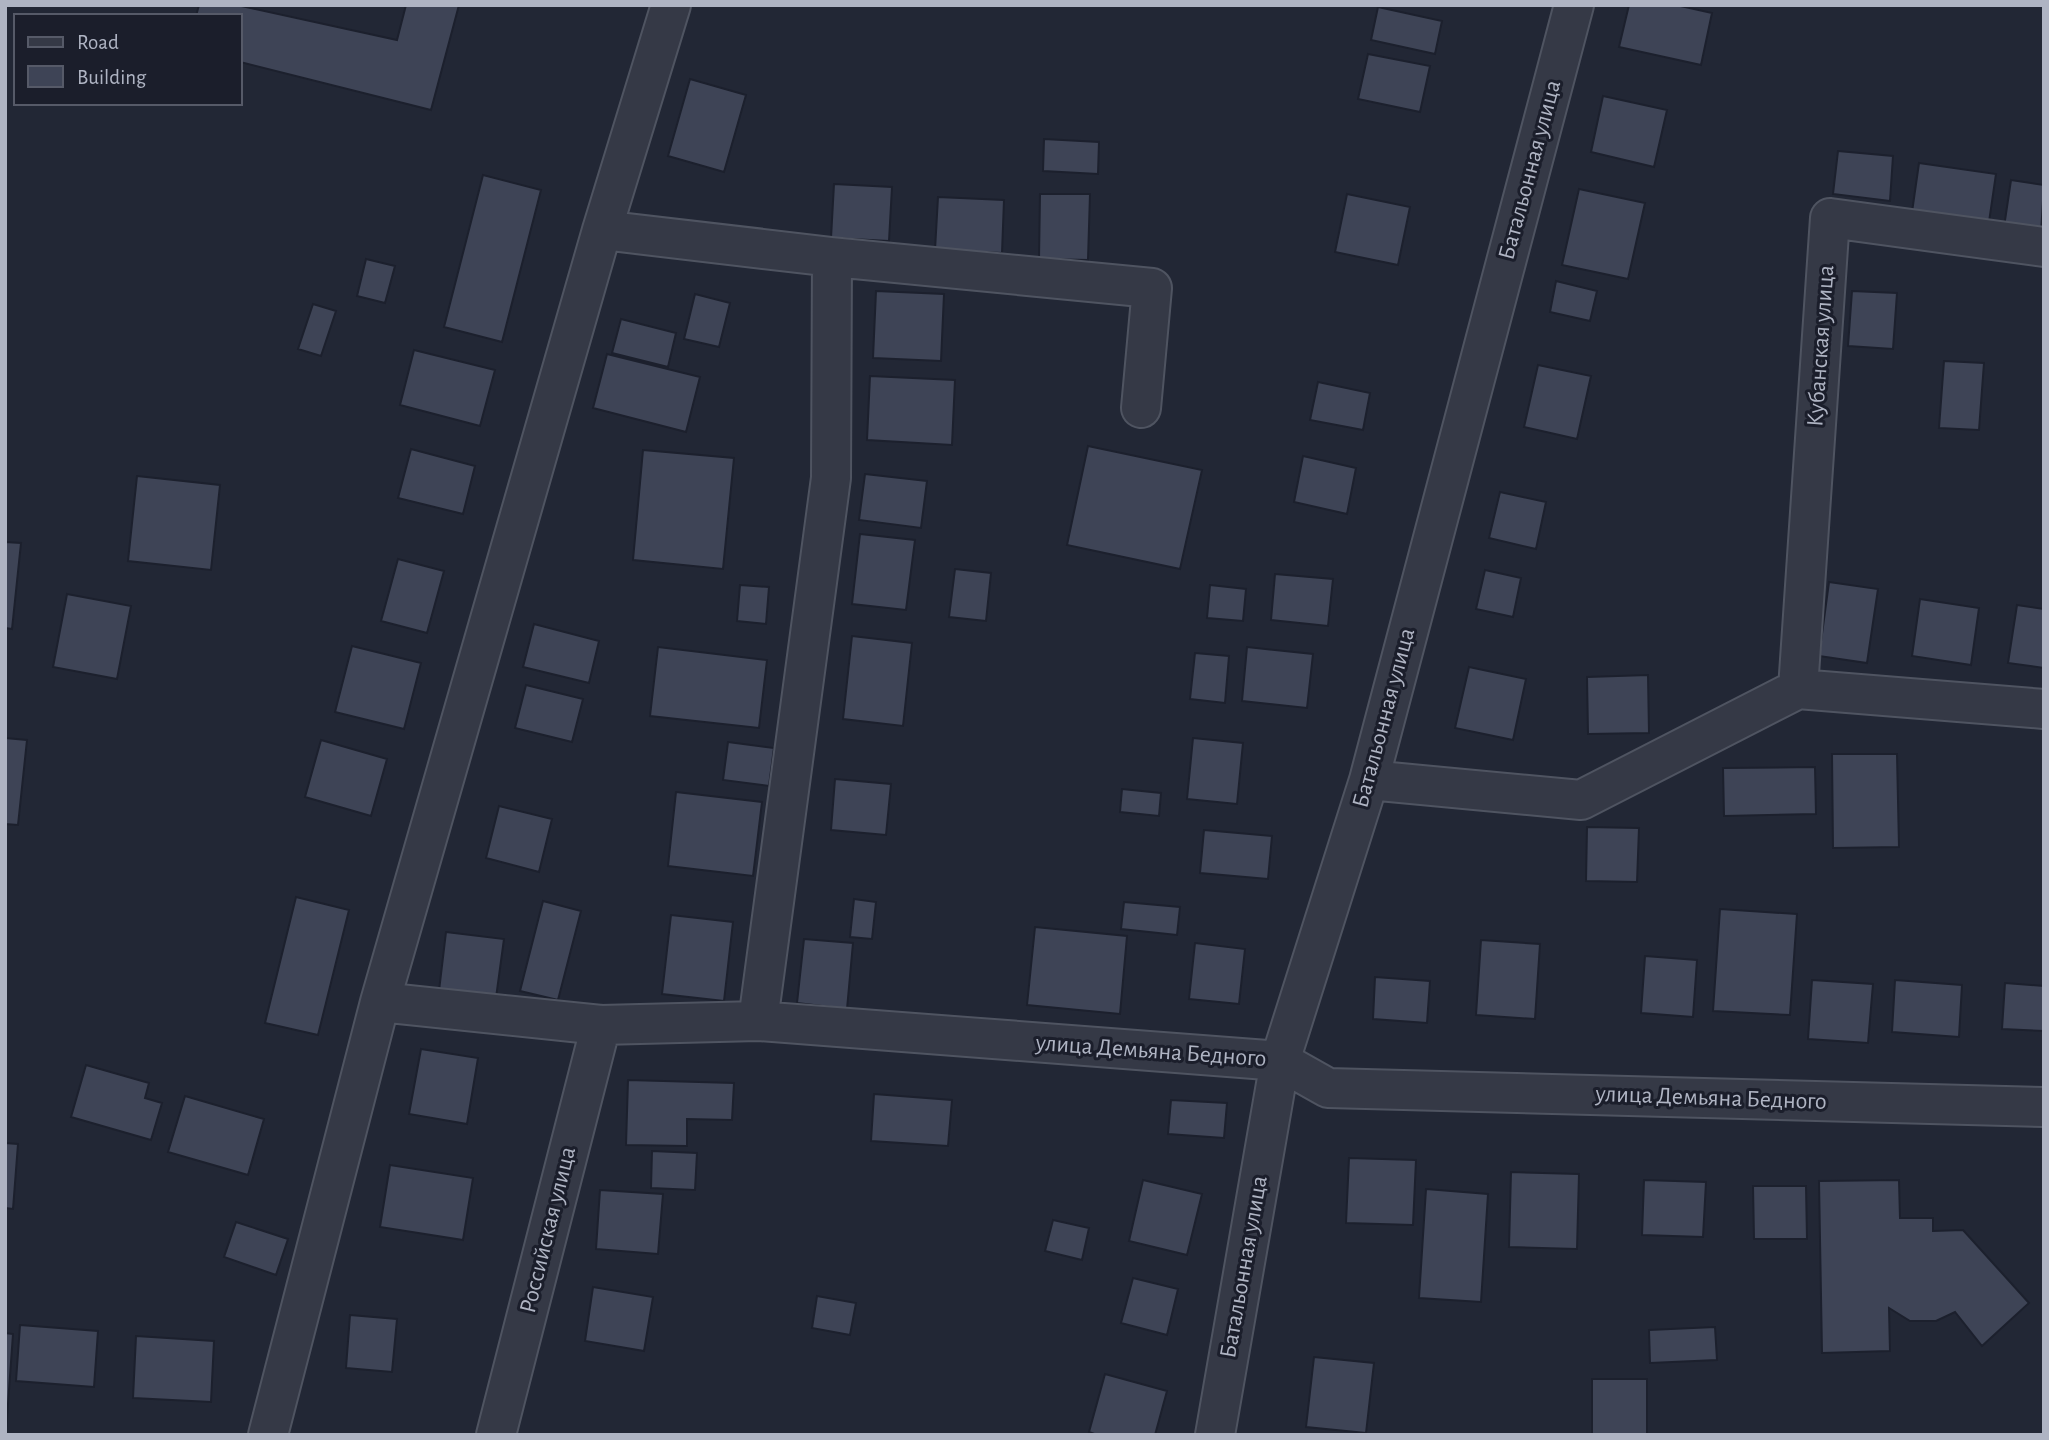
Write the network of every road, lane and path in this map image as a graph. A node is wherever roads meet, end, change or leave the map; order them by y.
1 (671, 5) edge
2 (1574, 5) edge
3 (602, 230) junction
4 (2044, 247) edge
5 (832, 257) junction
6 (1141, 408) dead end
7 (1798, 689) junction
8 (2044, 709) edge
9 (1369, 780) junction
10 (380, 1002) junction
11 (758, 1021) junction
12 (601, 1025) junction
13 (1280, 1061) junction
14 (2044, 1107) edge
15 (268, 1435) edge
16 (496, 1435) edge
17 (1215, 1435) edge

1 - 3 street
2 - 9 street, Батальонная улица
3 - 5 street
3 - 10 street
4 - 7 street, Кубанская улица
5 - 6 street
5 - 11 street
7 - 8 street
7 - 9 street
9 - 13 street, Батальонная улица
10 - 12 street, улица Демьяна Бедного
10 - 15 street
11 - 12 street, улица Демьяна Бедного
11 - 13 street, улица Демьяна Бедного
12 - 16 street, Российская улица
13 - 14 street, улица Демьяна Бедного
13 - 17 street, Батальонная улица

